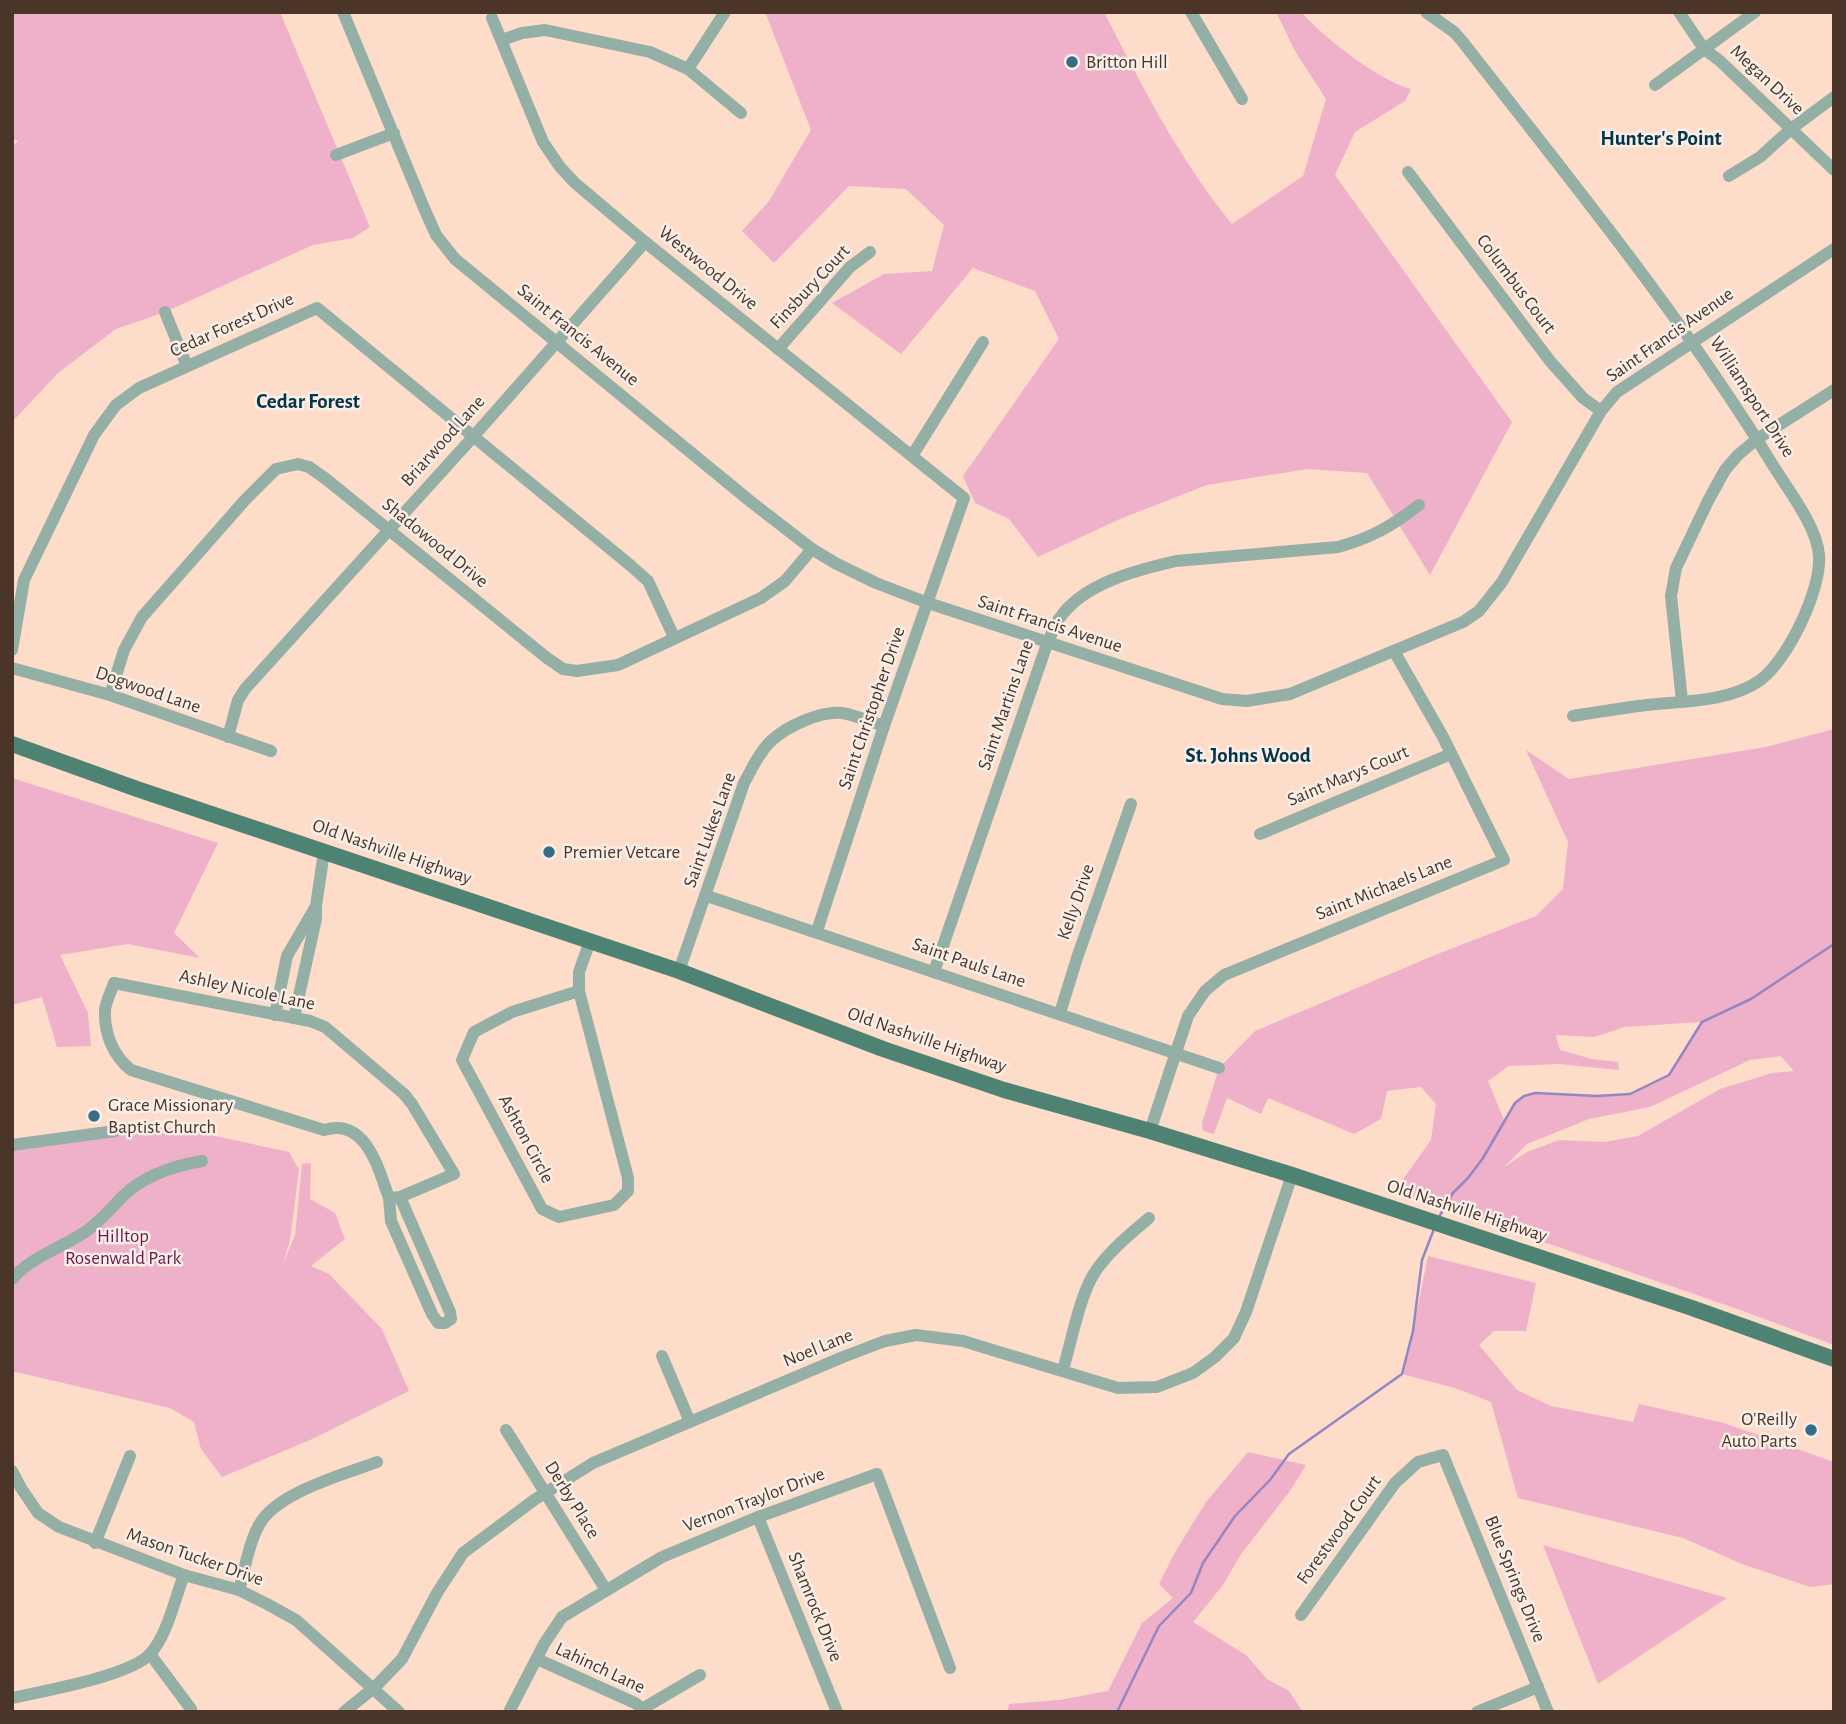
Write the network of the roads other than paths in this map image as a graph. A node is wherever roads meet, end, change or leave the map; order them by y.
1 (343, 12) edge
2 (726, 12) edge
3 (1191, 12) edge
4 (1426, 12) edge
5 (1679, 12) edge
6 (1755, 12) edge
7 (492, 18) dead end
8 (502, 40) junction
9 (1704, 49) junction
10 (688, 69) junction
11 (1656, 85) dead end
12 (1834, 97) edge
13 (1242, 99) dead end
14 (741, 113) dead end
15 (1791, 129) junction
16 (394, 133) junction
17 (336, 155) dead end
18 (1834, 170) edge
19 (1408, 172) dead end
20 (1729, 176) dead end
21 (645, 242) junction
22 (1834, 249) edge
23 (870, 252) dead end
24 (165, 312) dead end
25 (1692, 340) junction
26 (983, 342) dead end
27 (556, 343) junction
28 (778, 349) junction
29 (187, 366) junction
30 (1834, 390) edge
31 (1601, 411) junction
32 (473, 437) junction
33 (1757, 439) junction
34 (912, 456) junction
35 (964, 498) joint
36 (1419, 505) dead end
37 (388, 529) junction
38 (813, 549) junction
39 (928, 603) junction
40 (674, 637) junction
41 (1047, 644) junction
42 (12, 650) edge
43 (1394, 651) junction
44 (12, 668) edge
45 (110, 695) junction
46 (1682, 701) junction
47 (1573, 716) dead end
48 (884, 726) junction
49 (228, 737) junction
50 (12, 744) edge
51 (271, 751) dead end
52 (1451, 754) junction
53 (1131, 804) dead end
54 (1260, 834) dead end
55 (324, 852) junction
56 (706, 896) junction
57 (316, 906) junction
58 (817, 931) junction
59 (590, 941) junction
60 (286, 961) junction
61 (306, 965) junction
62 (679, 971) junction
63 (934, 972) junction
64 (579, 992) junction
65 (1060, 1013) junction
66 (275, 1015) junction
67 (293, 1018) junction
68 (1176, 1053) junction
69 (1219, 1068) dead end
70 (115, 1131) dead end
71 (1150, 1131) junction
72 (12, 1145) edge
73 (202, 1161) dead end
74 (1292, 1175) junction
75 (394, 1198) junction
76 (1149, 1217) dead end
77 (12, 1279) edge
78 (662, 1356) dead end
79 (1834, 1359) edge
80 (1063, 1370) junction
81 (690, 1422) junction
82 (506, 1430) dead end
83 (130, 1456) dead end
84 (1446, 1460) joint
85 (377, 1462) dead end
86 (12, 1471) edge
87 (545, 1493) junction
88 (758, 1517) junction
89 (95, 1542) junction
90 (184, 1575) junction
91 (239, 1590) junction
92 (606, 1590) junction
93 (1301, 1615) dead end
94 (150, 1654) junction
95 (537, 1659) junction
96 (950, 1668) dead end
97 (700, 1675) dead end
98 (374, 1687) junction
99 (1538, 1687) junction
100 (12, 1698) edge
101 (191, 1709) dead end
102 (645, 1710) edge
103 (344, 1712) edge
104 (400, 1712) edge
105 (509, 1712) edge
106 (837, 1712) edge
107 (1477, 1712) edge
108 (1548, 1712) edge

1 - 16 street, Saint Francis Avenue
2 - 10 street
3 - 13 street
4 - 25 street, Williamsport Drive
5 - 9 street, Megan Drive
6 - 9 street
7 - 8 street, Westwood Drive
8 - 10 street
8 - 21 street, Westwood Drive
9 - 11 street
9 - 15 street, Megan Drive
10 - 14 street
12 - 15 street
15 - 18 street, Megan Drive
15 - 20 street
16 - 17 street
16 - 27 street, Saint Francis Avenue
19 - 31 street, Columbus Court
21 - 27 street, Briarwood Lane
21 - 28 street, Westwood Drive
22 - 25 street, Saint Francis Avenue
23 - 28 street, Finsbury Court
24 - 29 street
25 - 31 street, Saint Francis Avenue
25 - 33 street, Williamsport Drive
26 - 34 street
27 - 32 street, Briarwood Lane
27 - 38 street, Saint Francis Avenue
28 - 34 street, Westwood Drive
29 - 32 street, Cedar Forest Drive
29 - 42 street, Cedar Forest Drive
30 - 33 street
31 - 43 street, Saint Francis Avenue
32 - 37 street, Briarwood Lane
32 - 40 street, Cedar Forest Drive
33 - 46 street
33 - 46 street, Williamsport Drive
34 - 35 street, Westwood Drive
35 - 39 street, Saint Christopher Drive
36 - 41 street, Saint Martins Lane
37 - 40 street, Shadowood Drive
37 - 45 street, Shadowood Drive
37 - 49 street, Briarwood Lane
38 - 39 street, Saint Francis Avenue
38 - 40 street, Shadowood Drive
39 - 41 street, Saint Francis Avenue
39 - 48 street, Saint Christopher Drive
41 - 43 street, Saint Francis Avenue
41 - 63 street, Saint Martins Lane
43 - 52 street, Saint Michaels Lane
44 - 45 street, Dogwood Lane
45 - 49 street, Dogwood Lane
46 - 47 street, Williamsport Drive
48 - 56 street, Saint Lukes Lane
48 - 58 street, Saint Christopher Drive
49 - 51 street, Dogwood Lane
50 - 55 main road, Old Nashville Highway
52 - 54 street, Saint Marys Court
52 - 68 street, Saint Michaels Lane
53 - 65 street, Kelly Drive
55 - 57 street
55 - 59 main road, Old Nashville Highway
56 - 58 street, Saint Pauls Lane
56 - 62 street, Saint Lukes Lane
57 - 60 street
57 - 61 street
58 - 63 street, Saint Pauls Lane
59 - 62 main road, Old Nashville Highway
59 - 64 street, Ashton Circle
60 - 61 street
60 - 66 street
61 - 67 street
62 - 71 main road, Old Nashville Highway
63 - 65 street, Saint Pauls Lane
64 - 64 street, Ashton Circle
65 - 68 street, Saint Pauls Lane
66 - 67 street, Ashley Nicole Lane
66 - 75 street, Ashley Nicole Lane
67 - 75 street, Ashley Nicole Lane
68 - 69 street, Saint Pauls Lane
68 - 71 street, Saint Michaels Lane
70 - 72 street
71 - 74 main road, Old Nashville Highway
73 - 77 street
74 - 79 main road, Old Nashville Highway
74 - 80 street, Noel Lane
75 - 75 street
76 - 80 street
78 - 81 street
80 - 81 street, Noel Lane
81 - 87 street, Noel Lane
82 - 87 street, Derby Place
83 - 89 street
84 - 93 street, Forestwood Court
84 - 99 street, Blue Springs Drive
85 - 91 street
86 - 89 street, Mason Tucker Drive
87 - 92 street, Derby Place
87 - 98 street, Noel Lane
88 - 92 street, Vernon Traylor Drive
88 - 96 street, Vernon Traylor Drive
88 - 106 street, Shamrock Drive
89 - 90 street, Mason Tucker Drive
90 - 91 street, Mason Tucker Drive
90 - 94 street
91 - 98 street, Mason Tucker Drive
92 - 95 street, Vernon Traylor Drive
94 - 100 street
94 - 101 street
95 - 102 street, Lahinch Lane
95 - 105 street, Vernon Traylor Drive
97 - 102 street
98 - 103 street, Noel Lane
98 - 104 street, Mason Tucker Drive
99 - 107 street
99 - 108 street, Blue Springs Drive

